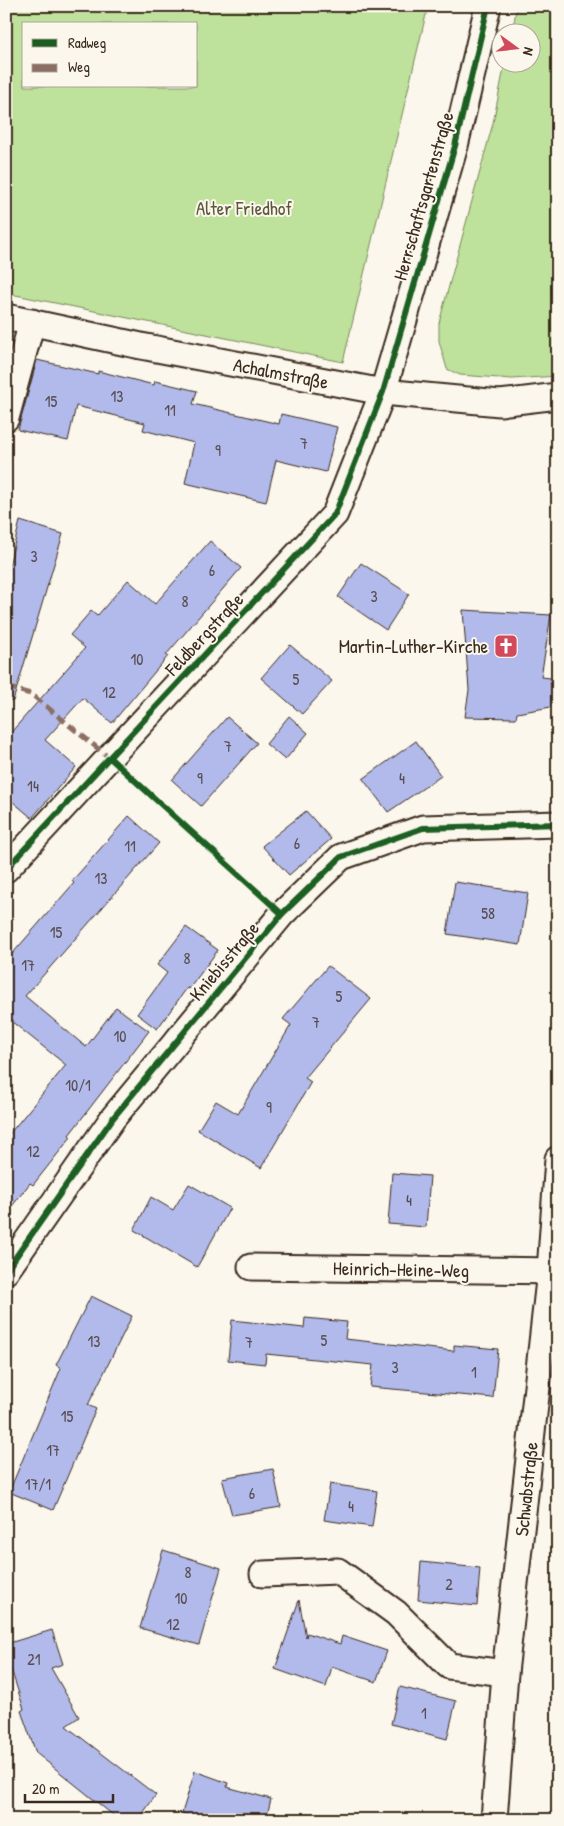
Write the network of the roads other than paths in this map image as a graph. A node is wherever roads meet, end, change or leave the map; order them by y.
1 (488, 6) edge
2 (6, 317) edge
3 (32, 322) junction
4 (383, 392) junction
5 (558, 396) edge
6 (6, 418) edge
7 (558, 824) edge
8 (6, 869) edge
9 (558, 1159) edge
10 (251, 1267) dead end
11 (6, 1271) edge
12 (554, 1271) edge
13 (549, 1372) edge
14 (263, 1574) dead end
15 (505, 1673) junction
16 (494, 1820) edge

1 - 4 street, Herrschaftsgartenstraße
2 - 3 street, Achalmstraße
3 - 4 street, Achalmstraße
3 - 6 street
4 - 5 street, Achalmstraße
4 - 8 street, Feldbergstraße
7 - 11 street, Kniebisstraße
9 - 12 street, Schwabstraße
10 - 12 street, Heinrich-Heine-Weg
12 - 13 street, Schwabstraße
13 - 15 street, Schwabstraße
14 - 15 street
15 - 16 street, Schwabstraße

